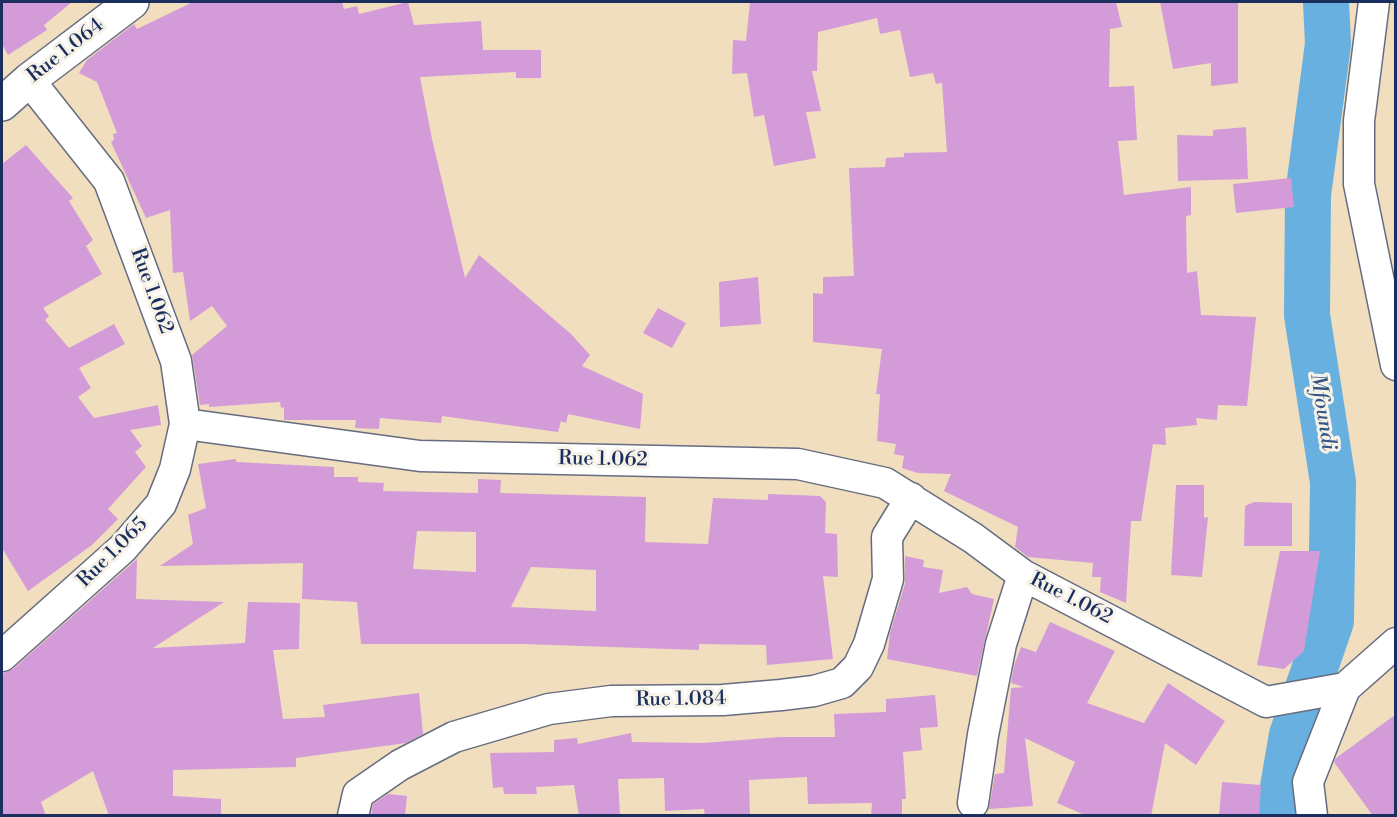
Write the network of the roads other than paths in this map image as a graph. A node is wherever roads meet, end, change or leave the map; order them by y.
1 (132, 2) edge
2 (1374, 2) edge
3 (28, 80) junction
4 (2, 104) edge
5 (1395, 365) edge
6 (186, 424) junction
7 (911, 498) junction
8 (1023, 575) junction
9 (1395, 643) edge
10 (2, 656) edge
11 (1345, 688) junction
12 (974, 802) dead end
13 (353, 816) edge
14 (1312, 816) edge

1 - 3 main road, Rue 1.064
2 - 5 street
3 - 4 main road, Rue 1.064
3 - 6 street, Rue 1.062
6 - 7 street, Rue 1.062
6 - 10 street, Rue 1.065
7 - 8 street, Rue 1.062
7 - 13 street, Rue 1.084
8 - 11 street, Rue 1.062
8 - 12 street
9 - 11 street
11 - 14 street

